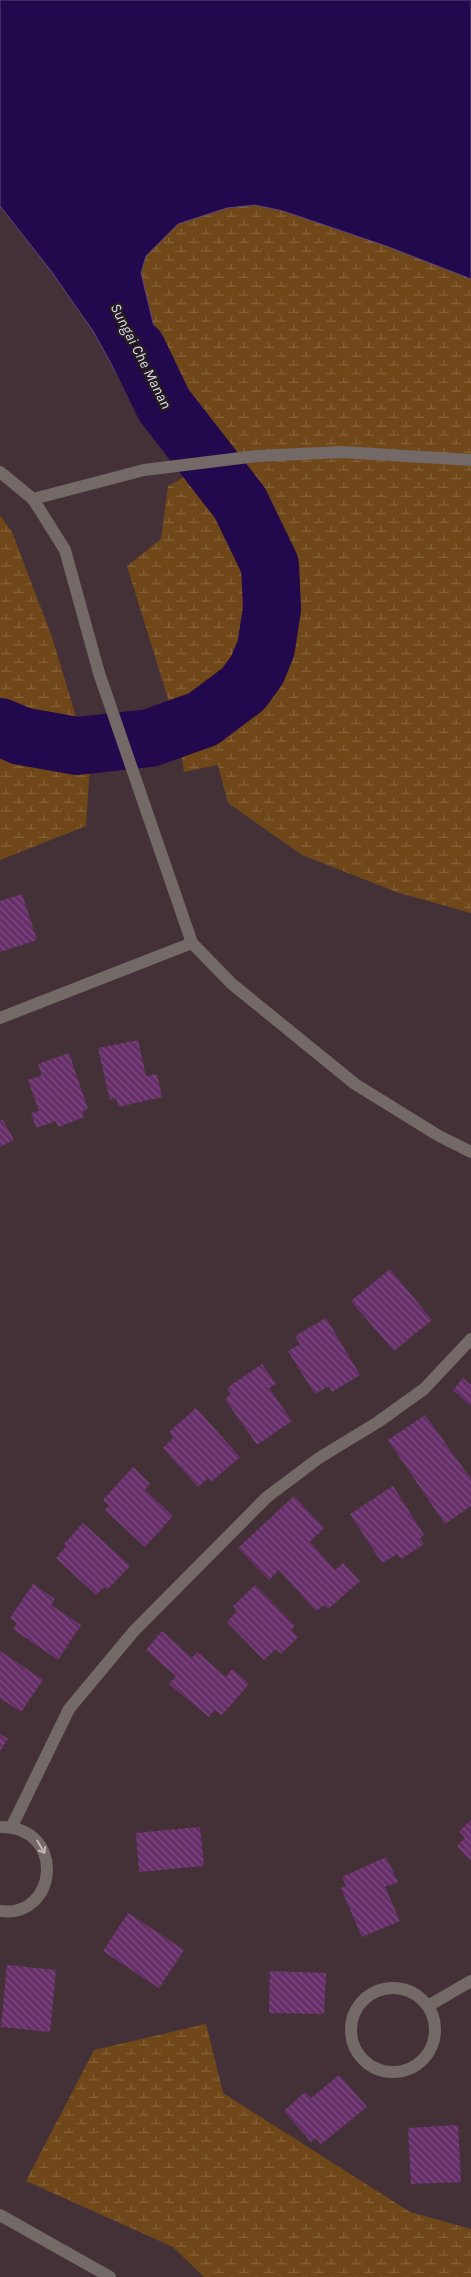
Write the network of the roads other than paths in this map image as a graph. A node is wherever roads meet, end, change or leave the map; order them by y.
1 (471, 460) edge
2 (0, 472) edge
3 (33, 499) junction
4 (192, 943) junction
5 (0, 1018) edge
6 (471, 1152) edge
7 (471, 1339) edge
8 (6, 1826) edge
9 (0, 1911) edge
10 (471, 1981) edge
11 (428, 2006) junction
12 (0, 2215) edge
13 (110, 2277) edge

1 - 3 street
2 - 3 street
3 - 4 street
4 - 5 street
4 - 6 street
7 - 8 street
8 -> 9 street
10 - 11 street
11 - 11 street
12 - 13 street

